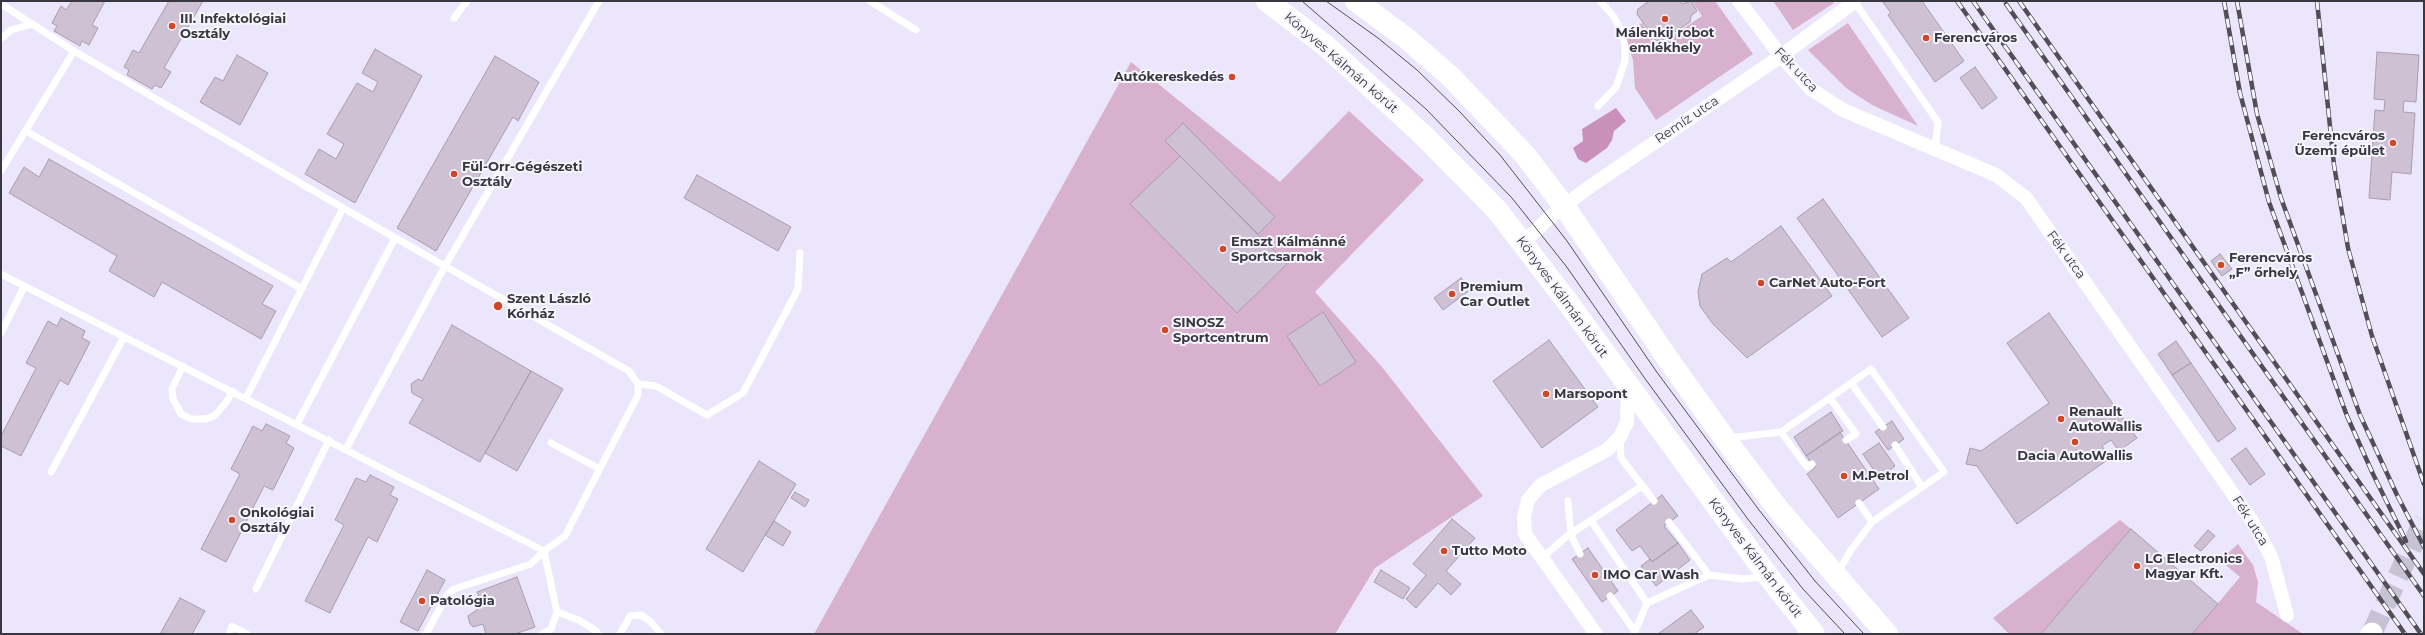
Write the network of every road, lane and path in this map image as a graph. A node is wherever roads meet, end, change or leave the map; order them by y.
1 (467, 1) edge
2 (599, 1) edge
3 (870, 1) edge
4 (1267, 1) edge
5 (1356, 1) edge
6 (1600, 1) edge
7 (1739, 1) edge
8 (1854, 1) edge
9 (1, 4) edge
10 (454, 18) dead end
11 (32, 24) junction
12 (916, 30) dead end
13 (1, 39) edge
14 (74, 51) junction
15 (1781, 56) junction
16 (1598, 106) dead end
17 (26, 131) junction
18 (1935, 149) junction
19 (1, 172) edge
20 (1564, 206) junction
21 (343, 208) junction
22 (395, 238) junction
23 (1523, 243) junction
24 (800, 254) dead end
25 (445, 266) junction
26 (1, 274) edge
27 (24, 287) junction
28 (302, 289) junction
29 (1, 332) edge
30 (124, 337) junction
31 (183, 366) junction
32 (1851, 383) junction
33 (638, 384) junction
34 (1628, 387) junction
35 (233, 391) junction
36 (246, 398) junction
37 (1830, 398) junction
38 (298, 424) junction
39 (1883, 427) dead end
40 (1781, 432) junction
41 (1620, 437) junction
42 (1725, 439) junction
43 (329, 440) junction
44 (1846, 440) dead end
45 (552, 443) dead end
46 (1895, 445) dead end
47 (346, 449) junction
48 (1812, 464) dead end
49 (598, 468) junction
50 (51, 472) dead end
51 (1642, 486) junction
52 (1922, 487) junction
53 (1568, 501) dead end
54 (1654, 501) dead end
55 (1859, 503) dead end
56 (1592, 522) junction
57 (1669, 522) dead end
58 (1872, 522) junction
59 (1571, 535) junction
60 (544, 551) junction
61 (1580, 554) dead end
62 (1542, 558) junction
63 (1709, 575) junction
64 (1768, 576) junction
65 (1836, 576) junction
66 (256, 590) dead end
67 (1610, 596) dead end
68 (1647, 604) junction
69 (557, 612) junction
70 (2287, 614) dead end
71 (1634, 632) edge
72 (228, 634) edge
73 (247, 634) edge
74 (426, 634) edge
75 (542, 634) edge
76 (598, 634) edge
77 (620, 634) edge
78 (661, 634) edge
79 (1596, 634) edge
80 (1814, 634) edge
81 (1887, 634) edge

1 - 10 lane
2 - 25 lane
3 - 12 lane
4 - 23 main road, Könyves Kálmán körút
5 - 20 main road
6 - 16 lane
7 - 15 street, Fék utca
8 - 15 street, Remíz utca
8 - 18 lane
9 - 11 lane
11 - 13 lane
11 - 14 lane
14 - 17 lane
14 - 21 lane
15 - 18 street, Fék utca
15 - 20 street, Remíz utca
17 - 19 lane
17 - 28 lane
18 - 70 street, Fék utca
20 - 23 street, Remíz utca
20 - 42 main road
21 - 22 lane
21 - 28 lane
22 - 25 lane
22 - 38 lane
23 - 34 main road, Könyves Kálmán körút
24 - 33 lane
25 - 33 lane
25 - 47 lane
26 - 27 lane
27 - 29 lane
27 - 30 lane
28 - 36 lane
30 - 31 lane
30 - 50 lane
31 - 35 lane
31 - 35 lane
32 - 37 lane
32 - 39 lane
32 - 52 lane
33 - 49 lane
34 - 41 street
34 - 64 main road, Könyves Kálmán körút
35 - 36 lane
36 - 38 lane
37 - 40 lane
37 - 44 lane
38 - 43 lane
40 - 42 lane
40 - 48 lane
41 - 51 lane
41 - 62 street
42 - 65 main road
43 - 47 lane
43 - 66 lane
45 - 49 lane
46 - 52 lane
47 - 60 lane
49 - 60 lane
51 - 54 lane
51 - 56 lane
52 - 58 lane
53 - 59 lane
55 - 58 lane
56 - 59 lane
56 - 68 lane
57 - 63 lane
58 - 65 lane
59 - 61 lane
59 - 62 lane
60 - 69 lane
60 - 74 lane
62 - 79 street
63 - 64 lane
63 - 68 lane
64 - 80 main road, Könyves Kálmán körút
65 - 81 main road
67 - 71 lane
68 - 71 lane
69 - 75 lane
69 - 76 lane
72 - 73 lane
77 - 78 lane

